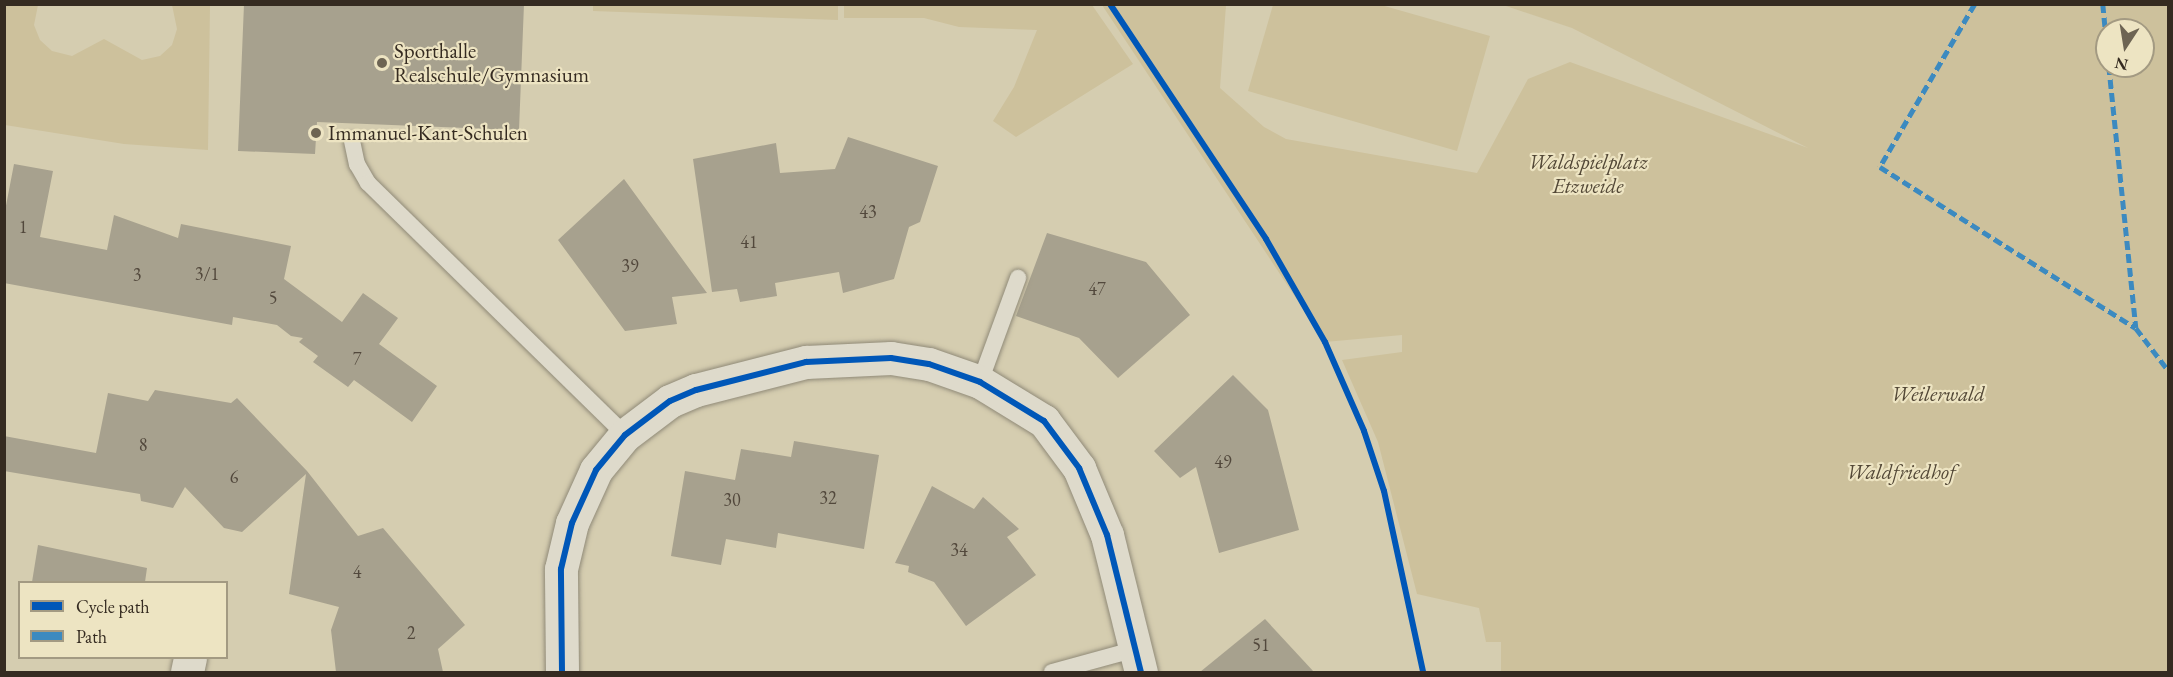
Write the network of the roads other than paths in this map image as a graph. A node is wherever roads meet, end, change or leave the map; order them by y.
1 (352, 141) dead end
2 (1018, 278) dead end
3 (980, 382) junction
4 (625, 435) junction
5 (1139, 661) edge
6 (562, 672) edge
7 (1052, 672) edge

1 - 4 lane
2 - 3 lane
3 - 4 street
3 - 5 street
4 - 6 street
5 - 7 lane

